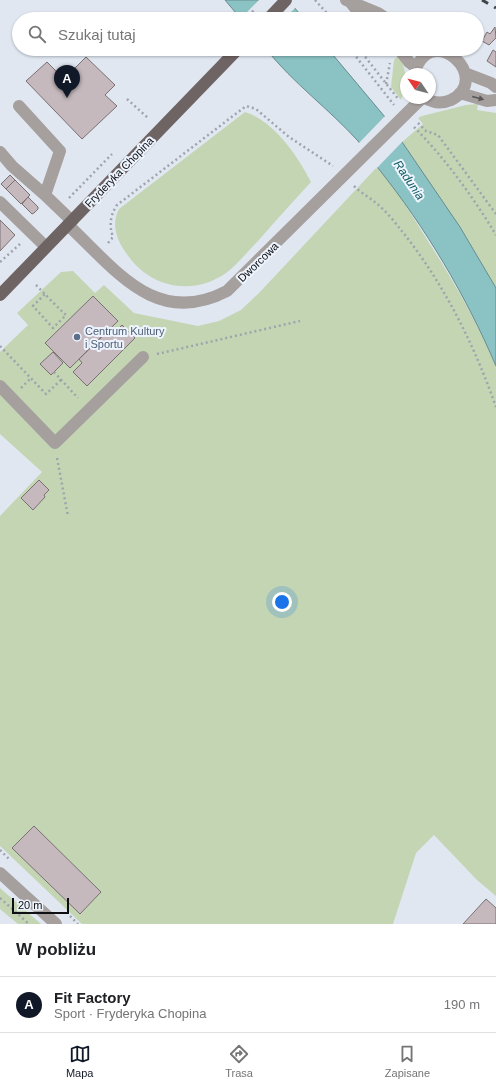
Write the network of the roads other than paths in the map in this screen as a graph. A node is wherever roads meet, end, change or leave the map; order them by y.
1 (286, 0) edge
2 (349, 2) edge
3 (275, 12) edge
4 (358, 12) edge
5 (375, 12) edge
6 (231, 56) edge
7 (404, 56) edge
8 (424, 56) edge
9 (453, 56) edge
10 (414, 68) edge
11 (416, 68) edge
12 (465, 73) junction
13 (496, 86) edge
14 (460, 93) junction
15 (496, 100) edge
16 (436, 102) edge
17 (416, 104) edge
18 (19, 106) dead end
19 (0, 152) edge
20 (45, 195) junction
21 (0, 202) edge
22 (70, 223) junction
23 (46, 247) junction
24 (0, 295) edge
25 (143, 358) road end
26 (0, 386) edge
27 (0, 873) edge
28 (56, 924) edge

1 - 3 main road
2 - 4 street
2 - 5 street
6 - 22 main road, Fryderyka Chopina
7 - 10 street
8 - 11 street
9 - 12 street
12 - 13 street
12 - 14 street
14 -> 15 street
14 - 16 street
17 - 22 street, Dworcowa
18 - 20 street
19 - 20 street, Dworcowa
20 - 22 street, Dworcowa
21 - 23 street
22 - 23 main road, Fryderyka Chopina
23 - 24 main road, Fryderyka Chopina
25 - 26 street
27 - 28 street

